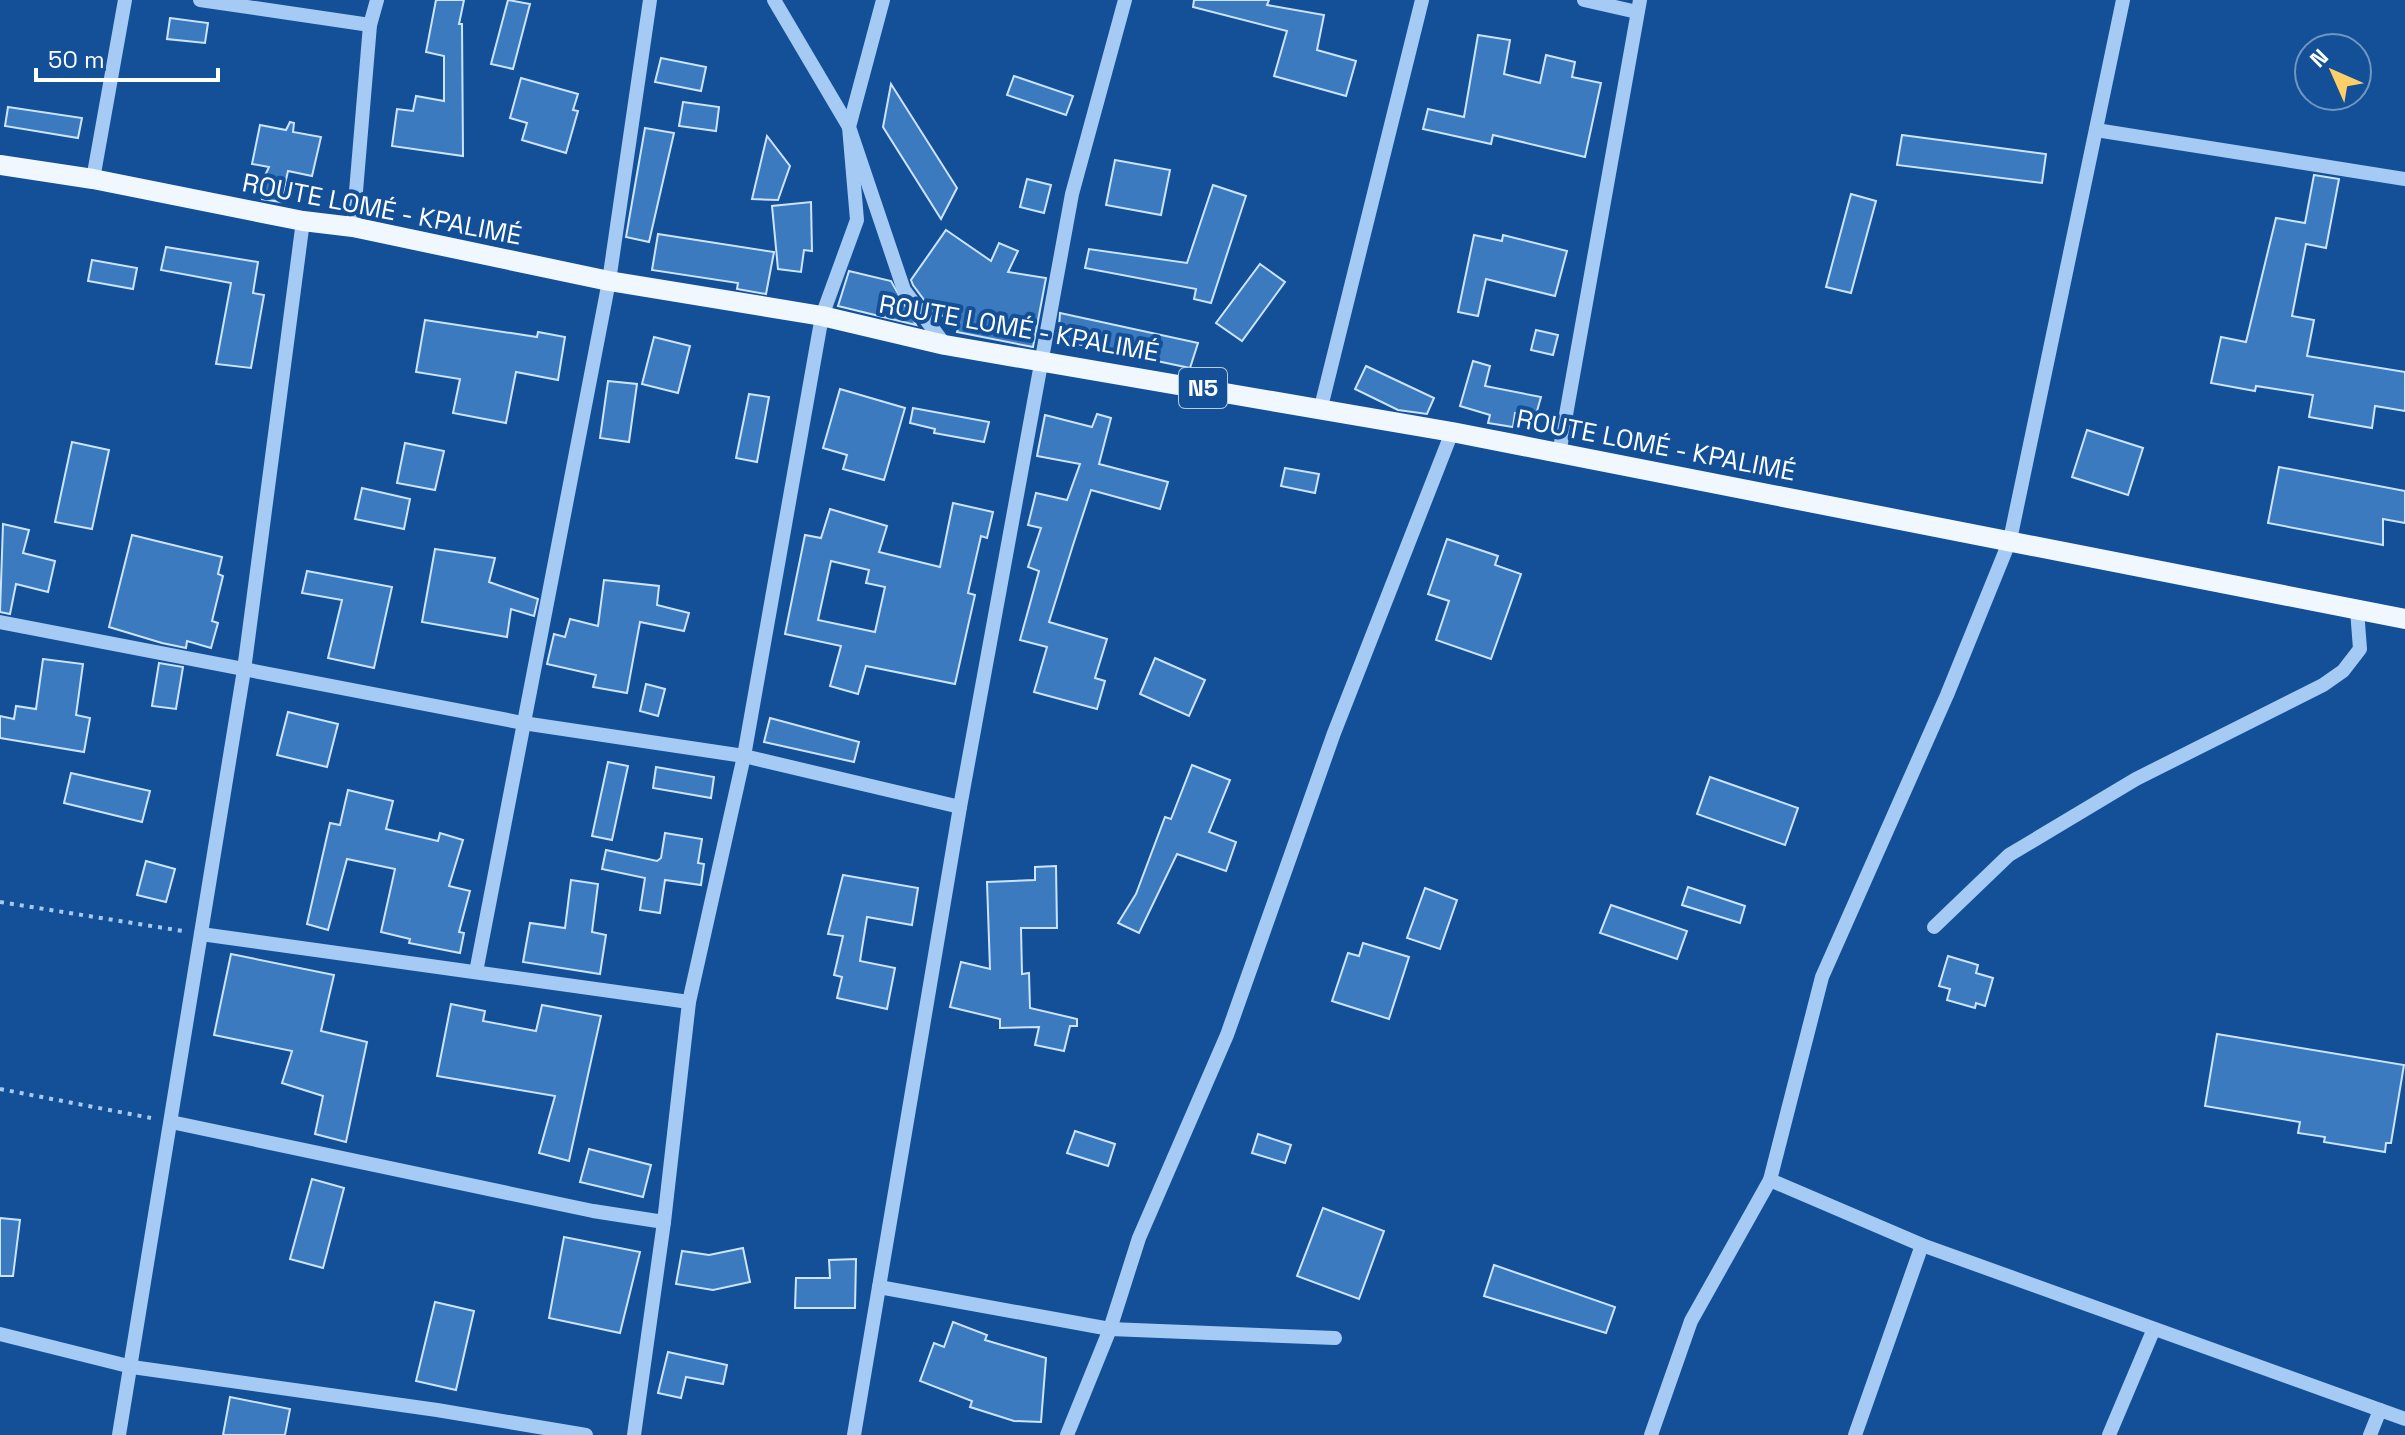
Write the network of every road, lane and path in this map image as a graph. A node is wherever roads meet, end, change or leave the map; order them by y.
1 (125, 0) edge
2 (200, 0) edge
3 (377, 0) edge
4 (650, 0) edge
5 (774, 0) edge
6 (883, 0) edge
7 (1125, 0) edge
8 (1422, 0) edge
9 (1584, 0) edge
10 (2123, 0) edge
11 (1638, 6) edge
12 (370, 25) junction
13 (849, 127) junction
14 (2096, 130) junction
15 (0, 165) edge
16 (93, 179) junction
17 (2405, 179) edge
18 (303, 221) junction
19 (353, 227) junction
20 (609, 281) junction
21 (822, 316) junction
22 (945, 345) junction
23 (1042, 361) junction
24 (1321, 407) junction
25 (1452, 432) junction
26 (1559, 454) junction
27 (2010, 540) junction
28 (2357, 610) junction
29 (2405, 619) edge
30 (0, 622) edge
31 (244, 670) junction
32 (523, 723) junction
33 (744, 756) junction
34 (960, 807) junction
35 (0, 902) edge
36 (1934, 927) dead end
37 (201, 934) junction
38 (476, 972) junction
39 (689, 1002) junction
40 (0, 1089) edge
41 (171, 1122) junction
42 (1770, 1180) junction
43 (664, 1222) junction
44 (1922, 1245) junction
45 (879, 1287) junction
46 (1110, 1329) junction
47 (2153, 1331) junction
48 (0, 1334) edge
49 (1335, 1338) dead end
50 (132, 1367) junction
51 (2380, 1410) junction
52 (2405, 1419) edge
53 (119, 1435) edge
54 (586, 1435) edge
55 (634, 1435) edge
56 (854, 1435) edge
57 (1067, 1435) edge
58 (1651, 1435) edge
59 (1855, 1435) edge
60 (2109, 1435) edge
61 (2370, 1435) edge

1 - 16 street
2 - 12 street
3 - 12 street
4 - 20 street
5 - 13 street
6 - 13 street
7 - 23 street
8 - 24 street
9 - 11 street
10 - 14 street
11 - 26 street
12 - 19 street
13 - 21 street
13 - 22 street
14 - 17 street
14 - 27 street
15 - 16 main road, ROUTE LOMÉ - KPALIMÉ / N5
16 - 18 main road, ROUTE LOMÉ - KPALIMÉ / N5
18 - 19 main road, ROUTE LOMÉ - KPALIMÉ / N5
18 - 31 street
19 - 20 main road, ROUTE LOMÉ - KPALIMÉ / N5
20 - 21 main road, ROUTE LOMÉ - KPALIMÉ / N5
20 - 32 street
21 - 22 main road, ROUTE LOMÉ - KPALIMÉ / N5
21 - 33 street
22 - 23 main road, ROUTE LOMÉ - KPALIMÉ / N5
23 - 24 main road, ROUTE LOMÉ - KPALIMÉ / N5
23 - 34 street
24 - 25 main road, ROUTE LOMÉ - KPALIMÉ / N5
25 - 26 main road, ROUTE LOMÉ - KPALIMÉ / N5
25 - 46 street
26 - 27 main road, ROUTE LOMÉ - KPALIMÉ / N5
27 - 28 main road, ROUTE LOMÉ - KPALIMÉ / N5
27 - 42 street
28 - 29 main road, ROUTE LOMÉ - KPALIMÉ / N5
28 - 36 street
30 - 31 street
31 - 32 street
31 - 37 street
32 - 33 street
32 - 38 street
33 - 34 street
33 - 39 street
34 - 45 street
35 - 37 path
37 - 38 street
37 - 41 street
38 - 39 street
39 - 43 street
40 - 41 path
41 - 43 street
41 - 50 street
42 - 44 street
42 - 58 street
43 - 55 street
44 - 47 street
44 - 59 street
45 - 46 street
45 - 56 street
46 - 49 street
46 - 57 street
47 - 51 street
47 - 60 street
48 - 50 street
50 - 53 street
50 - 54 street
51 - 52 street
51 - 61 street

